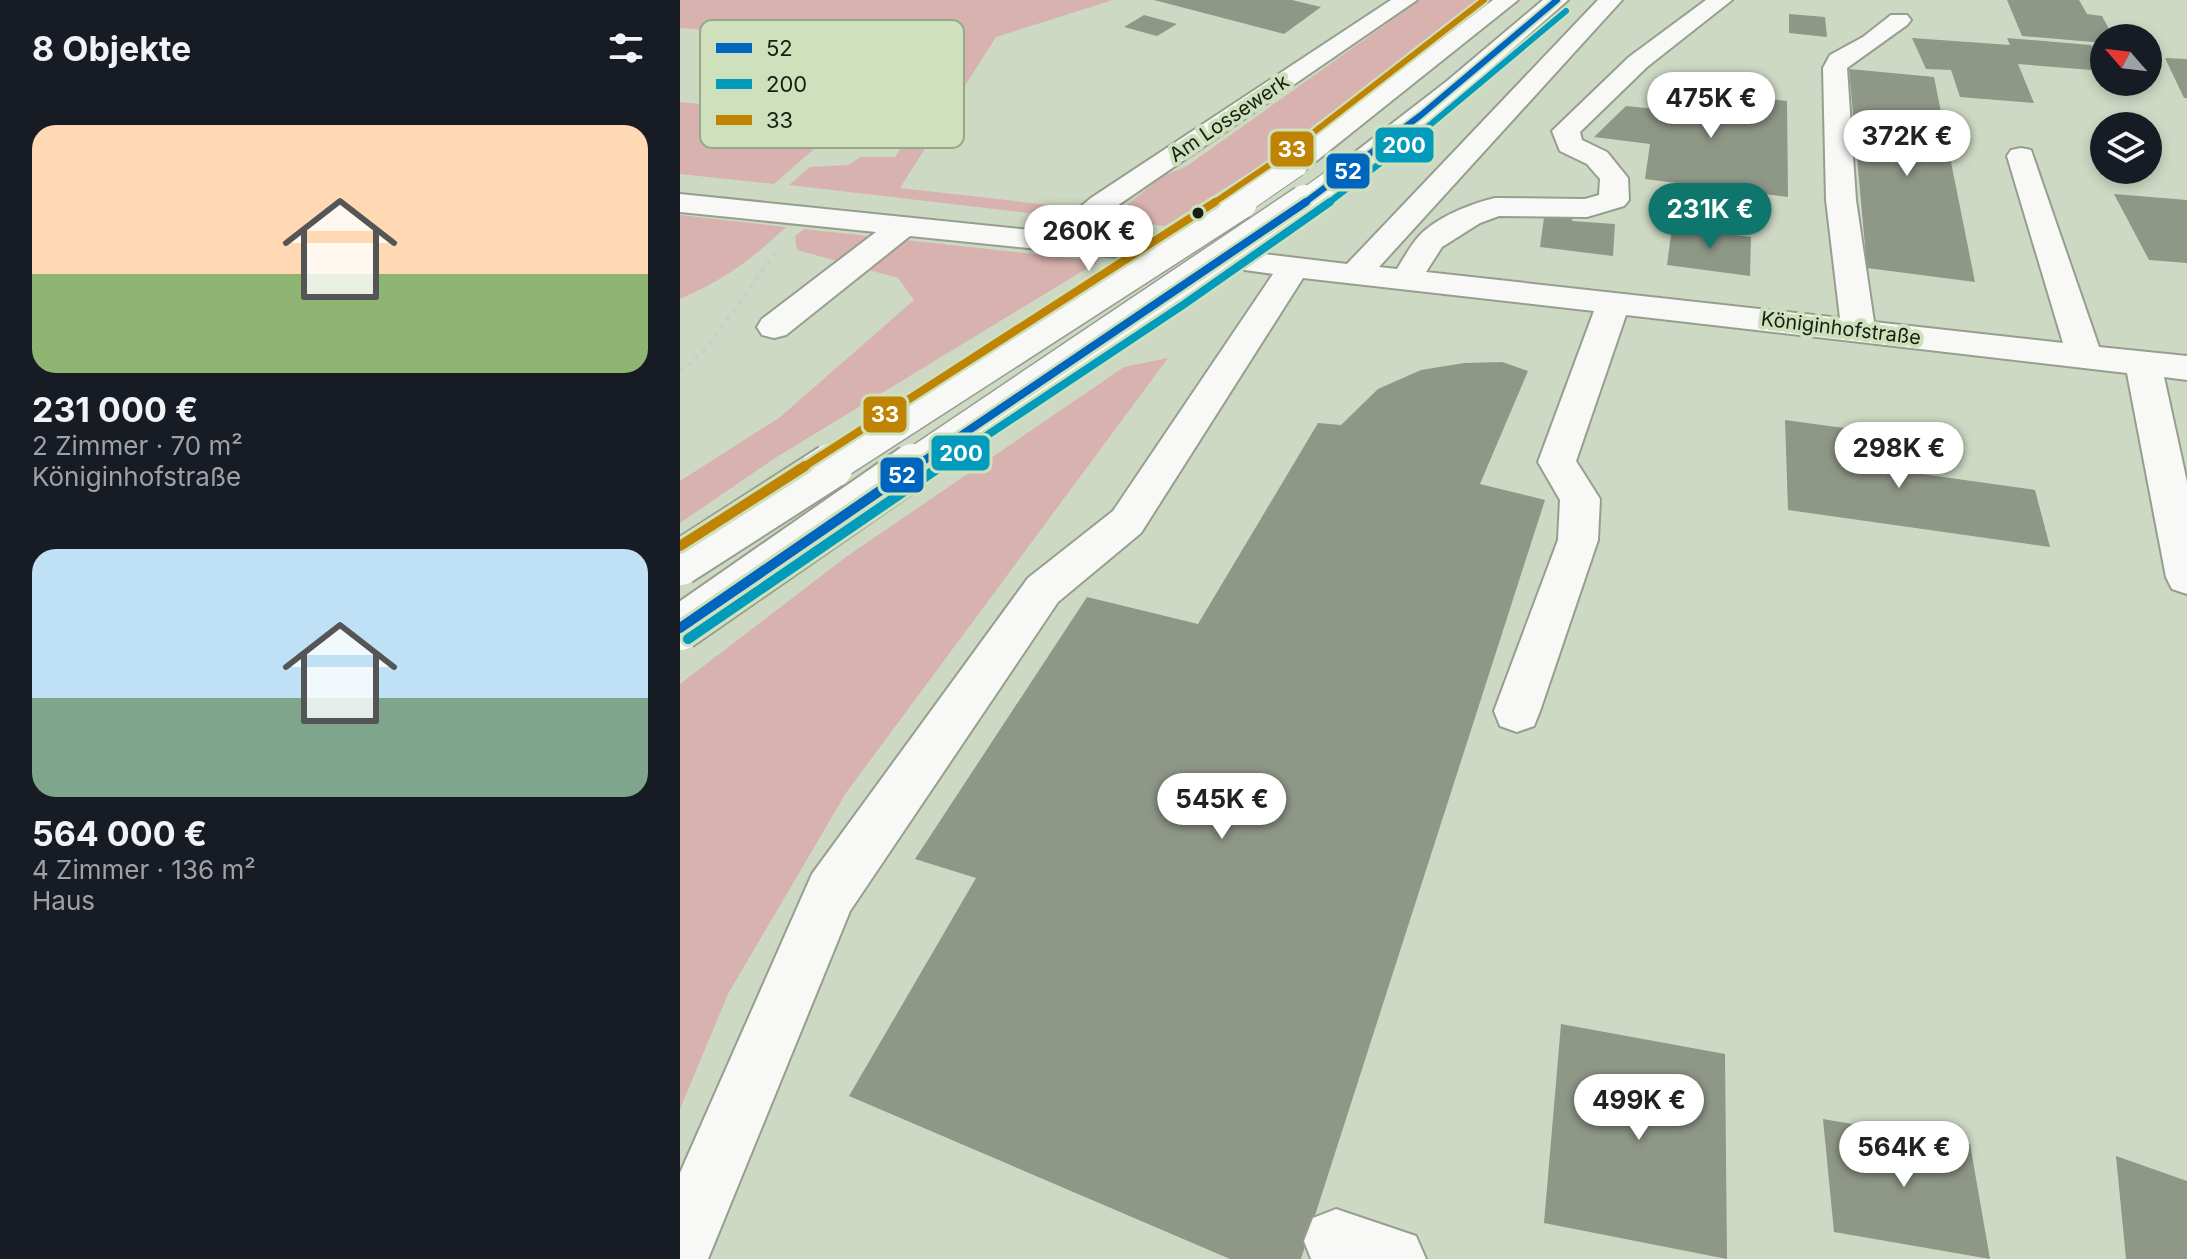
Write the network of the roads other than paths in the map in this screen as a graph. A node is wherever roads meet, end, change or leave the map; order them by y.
1 (1406, 0) edge
2 (1507, 0) edge
3 (1557, 0) edge
4 (1611, 0) edge
5 (1721, 0) edge
6 (1899, 20) dead end
7 (2021, 156) dead end
8 (680, 203) edge
9 (903, 226) junction
10 (1057, 242) junction
11 (1127, 249) dead end
12 (1356, 273) junction
13 (1406, 279) junction
14 (1614, 302) junction
15 (774, 327) dead end
16 (1858, 330) junction
17 (2085, 357) junction
18 (2143, 363) junction
19 (2187, 368) edge
20 (680, 563) edge
21 (2187, 577) edge
22 (680, 628) edge
23 (1517, 711) dead end
24 (680, 1248) edge

1 - 10 main road, Am Lossewerk
2 - 20 main road, bridge
3 - 22 main road, bridge
4 - 12 main road
5 - 13 main road
6 - 16 main road
7 - 17 main road
8 - 9 main road
9 - 10 main road
9 - 15 main road
10 - 11 main road
12 - 13 main road, Königinhofstraße
12 - 24 main road, Königinhofstraße
13 - 14 main road, Königinhofstraße
14 - 16 main road, Königinhofstraße
14 - 23 main road
16 - 17 main road, Königinhofstraße
17 - 18 main road, Königinhofstraße
18 - 19 main road, Königinhofstraße
18 - 21 main road

